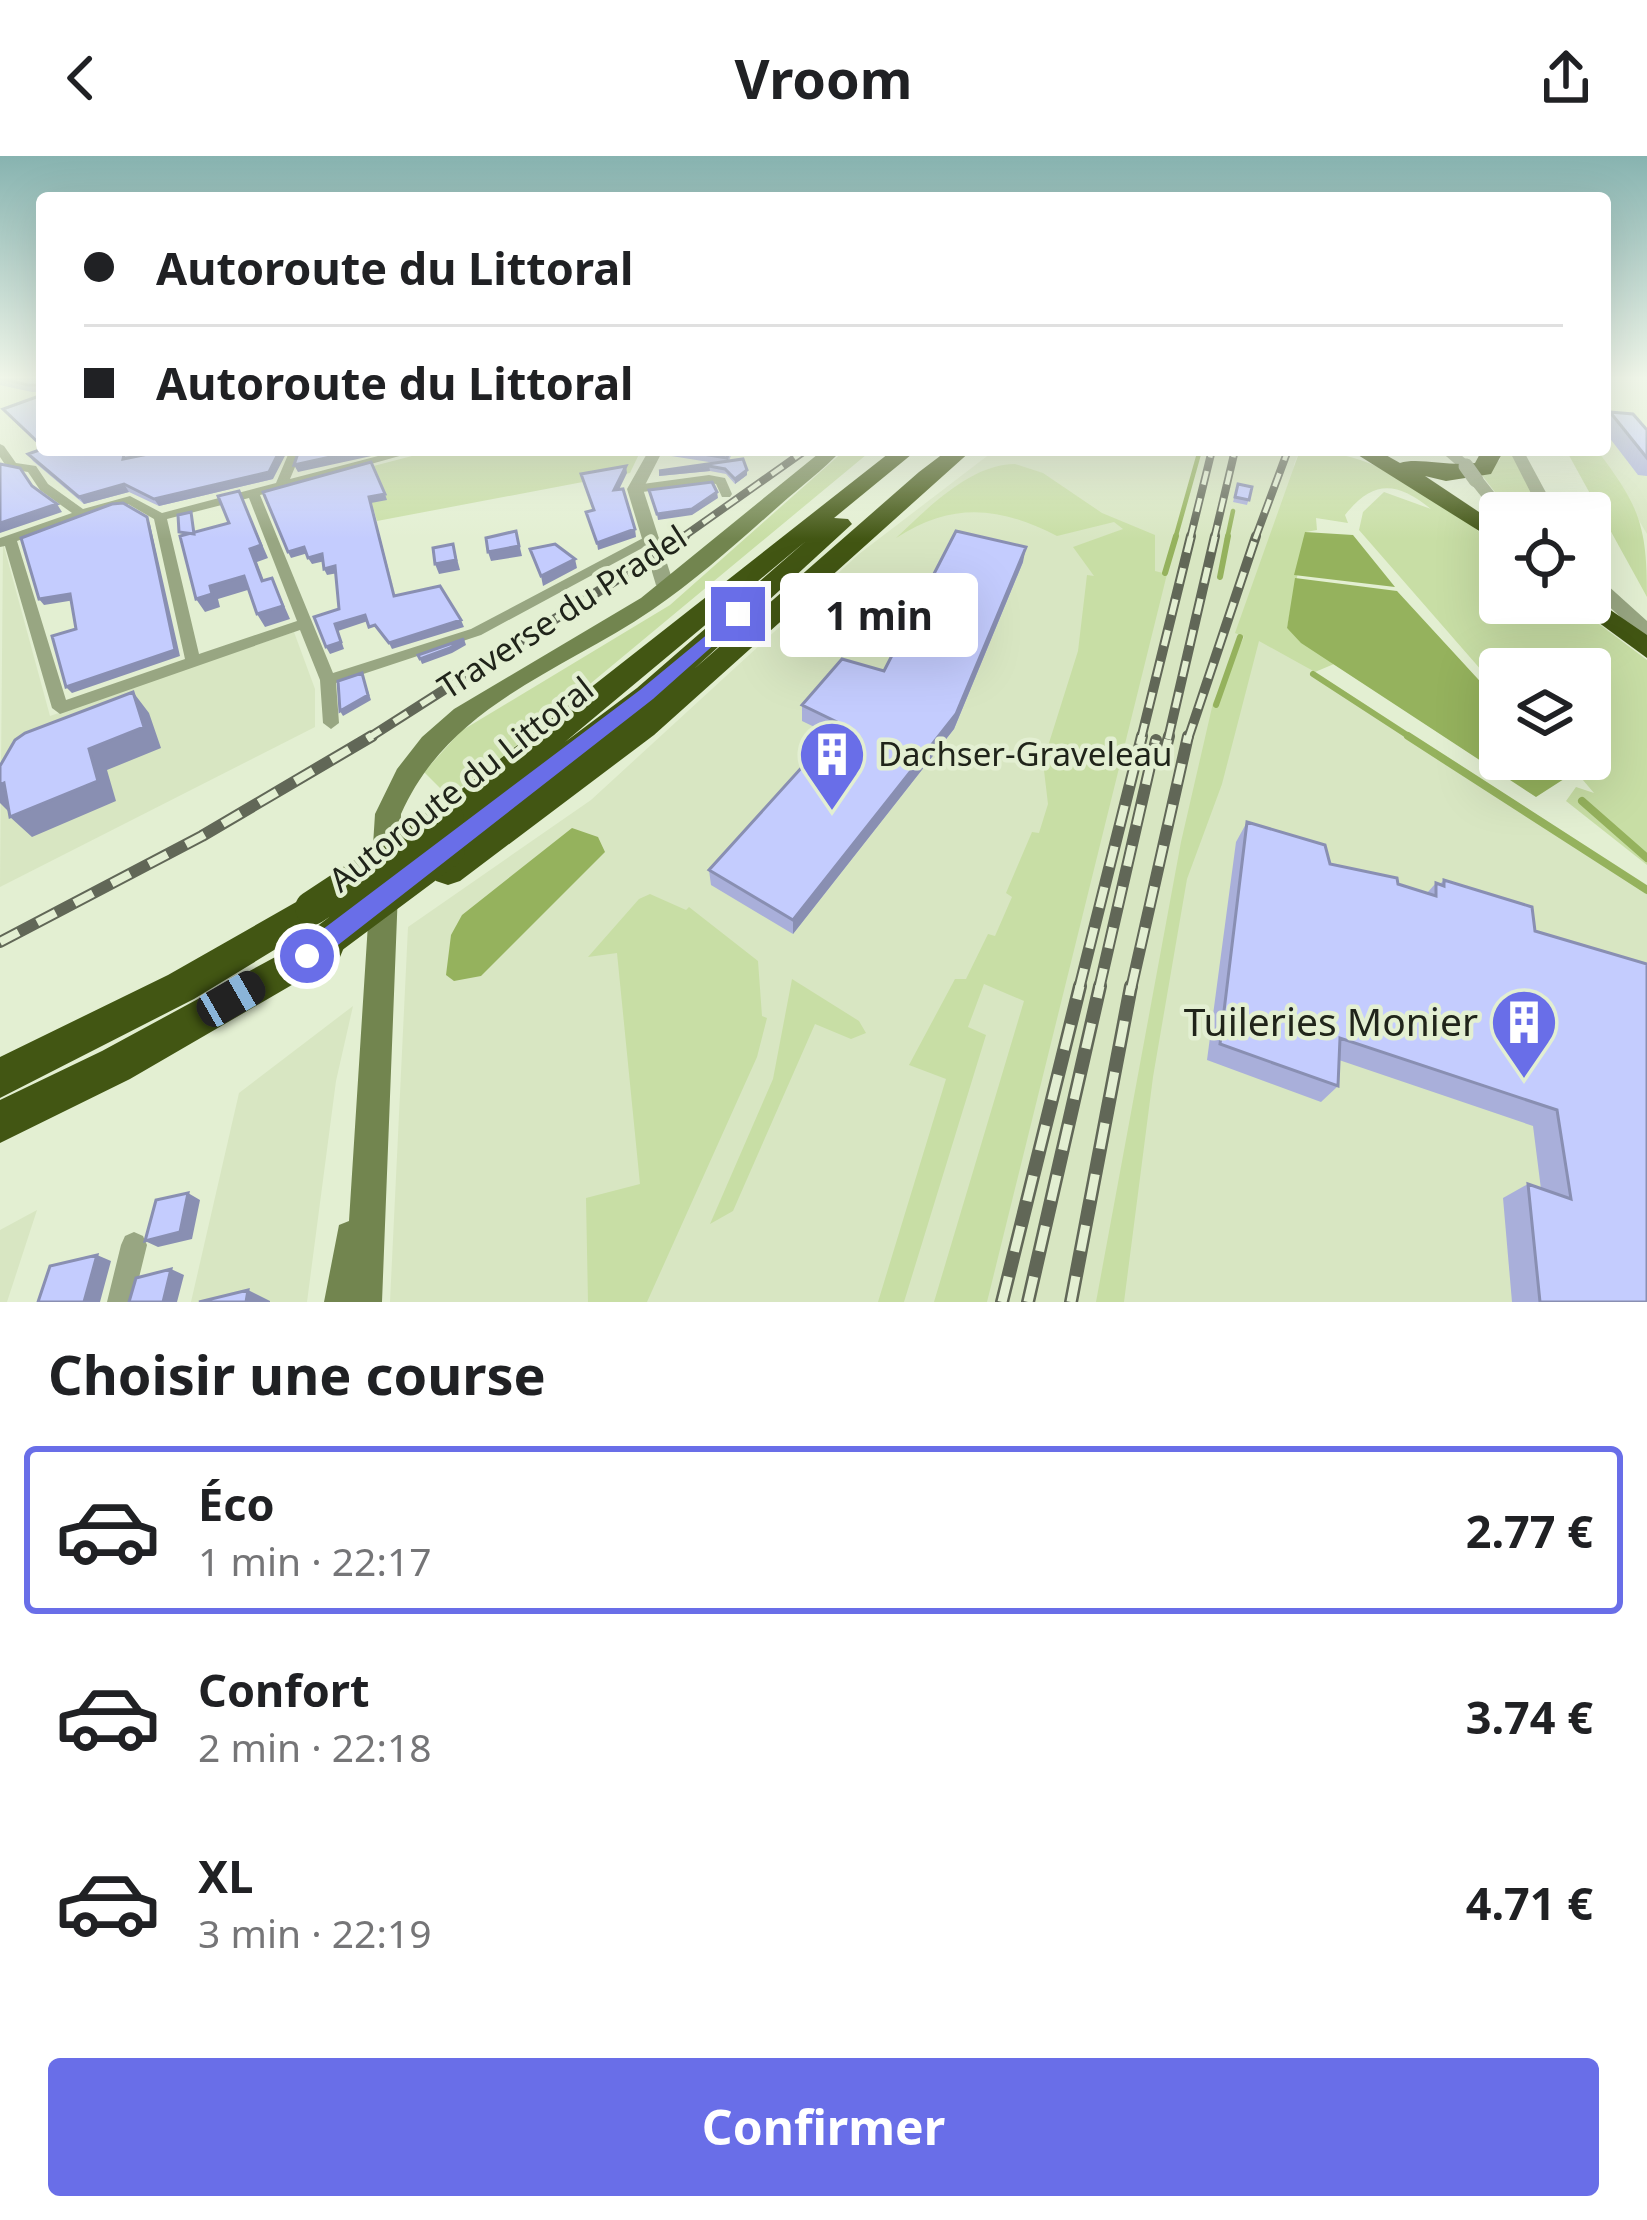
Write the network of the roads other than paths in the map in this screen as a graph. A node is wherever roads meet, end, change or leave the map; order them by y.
1 (0, 448) edge
2 (293, 456) edge
3 (393, 456) edge
4 (653, 456) edge
5 (826, 456) edge
6 (875, 456) edge
7 (898, 456) edge
8 (924, 456) edge
9 (954, 456) edge
10 (970, 456) edge
11 (1373, 456) edge
12 (1384, 456) edge
13 (1453, 456) edge
14 (1490, 456) edge
15 (1519, 456) edge
16 (281, 485) junction
17 (635, 489) junction
18 (1486, 492) edge
19 (1538, 492) edge
20 (253, 493) junction
21 (727, 494) dead end
22 (81, 514) junction
23 (160, 517) junction
24 (1479, 523) edge
25 (865, 529) junction
26 (793, 537) junction
27 (652, 539) junction
28 (5, 541) edge
29 (665, 585) junction
30 (1611, 599) edge
31 (1611, 613) edge
32 (1611, 619) edge
33 (305, 623) junction
34 (1647, 634) edge
35 (1647, 650) edge
36 (193, 662) junction
37 (328, 680) junction
38 (332, 723) dead end
39 (448, 847) junction
40 (0, 1078) edge
41 (371, 1093) junction
42 (0, 1122) edge
43 (134, 1245) dead end
44 (120, 1302) edge
45 (343, 1302) edge
46 (363, 1302) edge

1 - 22 street
2 - 16 street
3 - 16 street
4 - 17 street
5 - 29 main road, Traverse du Pradel
6 - 26 highway
7 - 26 highway, Autoroute du Littoral
8 - 39 highway, Autoroute du Littoral
9 - 25 highway
10 - 25 highway
11 - 24 highway
12 - 14 highway
13 - 18 street
15 - 19 street
16 - 20 street
17 - 21 street
17 - 27 street
20 - 23 street
20 - 33 street
22 - 23 street
22 - 28 street
23 - 36 street
25 - 39 highway
26 - 39 highway, Autoroute du Littoral
27 - 29 street
27 - 37 street
28 - 36 street
29 - 41 main road, Traverse du Pradel
30 - 34 street
31 - 34 street
32 - 35 highway
33 - 36 street
33 - 37 street
37 - 38 street
39 - 40 highway, Autoroute du Littoral, bridge
39 - 42 highway, bridge
41 - 45 main road
41 - 46 main road
43 - 44 street

